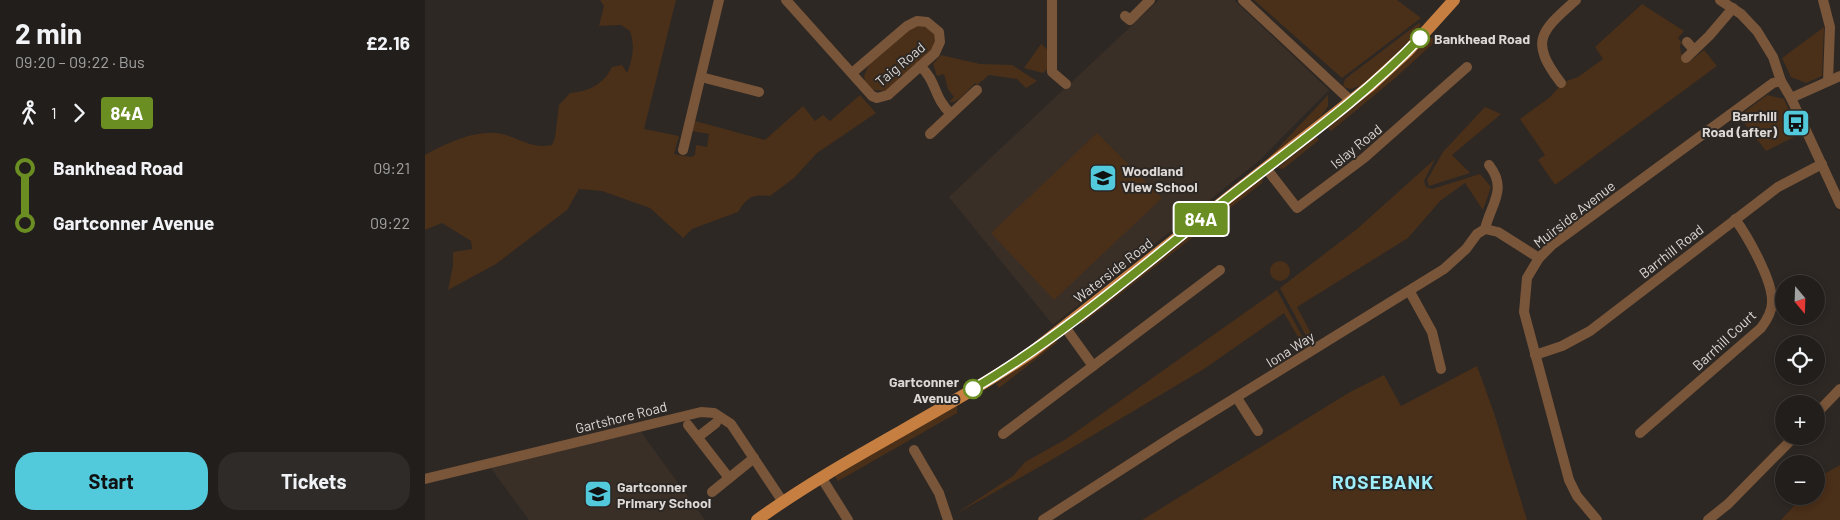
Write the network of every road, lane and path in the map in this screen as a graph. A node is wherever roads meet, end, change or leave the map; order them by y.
1 (719, 0) edge
2 (786, 0) edge
3 (1052, 0) edge
4 (1150, 0) edge
5 (1243, 0) edge
6 (1454, 0) edge
7 (1576, 0) edge
8 (1720, 0) edge
9 (1823, 0) edge
10 (1733, 8) junction
11 (1125, 16) dead end
12 (1687, 42) dead end
13 (1694, 50) junction
14 (1686, 58) dead end
15 (921, 66) junction
16 (1467, 67) dead end
17 (852, 73) junction
18 (1840, 76) edge
19 (701, 77) junction
20 (1781, 81) junction
21 (1828, 81) junction
22 (1561, 83) dead end
23 (1066, 84) dead end
24 (977, 90) dead end
25 (759, 92) dead end
26 (1791, 98) junction
27 (1351, 102) junction
28 (951, 114) junction
29 (930, 134) dead end
30 (683, 150) dead end
31 (1822, 164) junction
32 (1489, 165) dead end
33 (1266, 168) junction
34 (1839, 197) edge
35 (1735, 219) junction
36 (1485, 229) junction
37 (1539, 258) junction
38 (1221, 270) dead end
39 (1410, 292) junction
40 (1065, 327) junction
41 (1535, 356) junction
42 (1093, 366) junction
43 (1441, 369) dead end
44 (1840, 389) edge
45 (1237, 398) junction
46 (1825, 405) edge
47 (715, 423) dead end
48 (688, 424) dead end
49 (1258, 431) dead end
50 (1640, 433) dead end
51 (1003, 434) dead end
52 (698, 437) junction
53 (1786, 445) edge
54 (914, 450) dead end
55 (754, 458) junction
56 (821, 477) junction
57 (729, 478) junction
58 (425, 480) edge
59 (712, 492) dead end
60 (783, 502) junction
61 (757, 520) edge
62 (848, 520) edge
63 (948, 520) edge
64 (1043, 520) edge
65 (1597, 520) edge
66 (1708, 520) edge

1 - 19 street
2 - 17 street, Taig Road
3 - 23 street
4 - 11 street
5 - 27 street
6 - 27 main road, Waterside Road
7 - 22 street
8 - 10 street
9 - 21 street
10 - 13 street
10 - 20 street
12 - 13 street
13 - 14 street
15 - 17 street, Taig Road
15 - 17 street, Taig Road
15 - 28 street
16 - 33 street, Islay Road
18 - 21 street
19 - 25 street
19 - 30 street
20 - 26 street
20 - 37 street, Muirside Avenue
21 - 26 street
24 - 28 street
26 - 31 street
27 - 33 main road, Waterside Road
28 - 29 street
31 - 34 street
31 - 35 street, Barrhill Road
32 - 36 street, Iona Way
33 - 40 main road, Waterside Road
35 - 41 street, Barrhill Road
35 - 50 street, Barrhill Court
36 - 37 street
36 - 39 street, Iona Way
37 - 41 street, Muirside Avenue
38 - 42 street
39 - 43 street
39 - 45 street, Iona Way
40 - 42 street
40 - 56 main road, Waterside Road
41 - 65 street, Muirside Avenue
42 - 51 street
44 - 46 street
45 - 49 street
45 - 64 street, Iona Way
47 - 52 street
48 - 52 street
52 - 57 street
53 - 66 street
54 - 63 street
55 - 57 street
55 - 58 street, Gartshore Road
55 - 60 street, Gartshore Road
56 - 60 main road, Waterside Road
56 - 62 street
57 - 59 street
60 - 61 main road, Waterside Road

